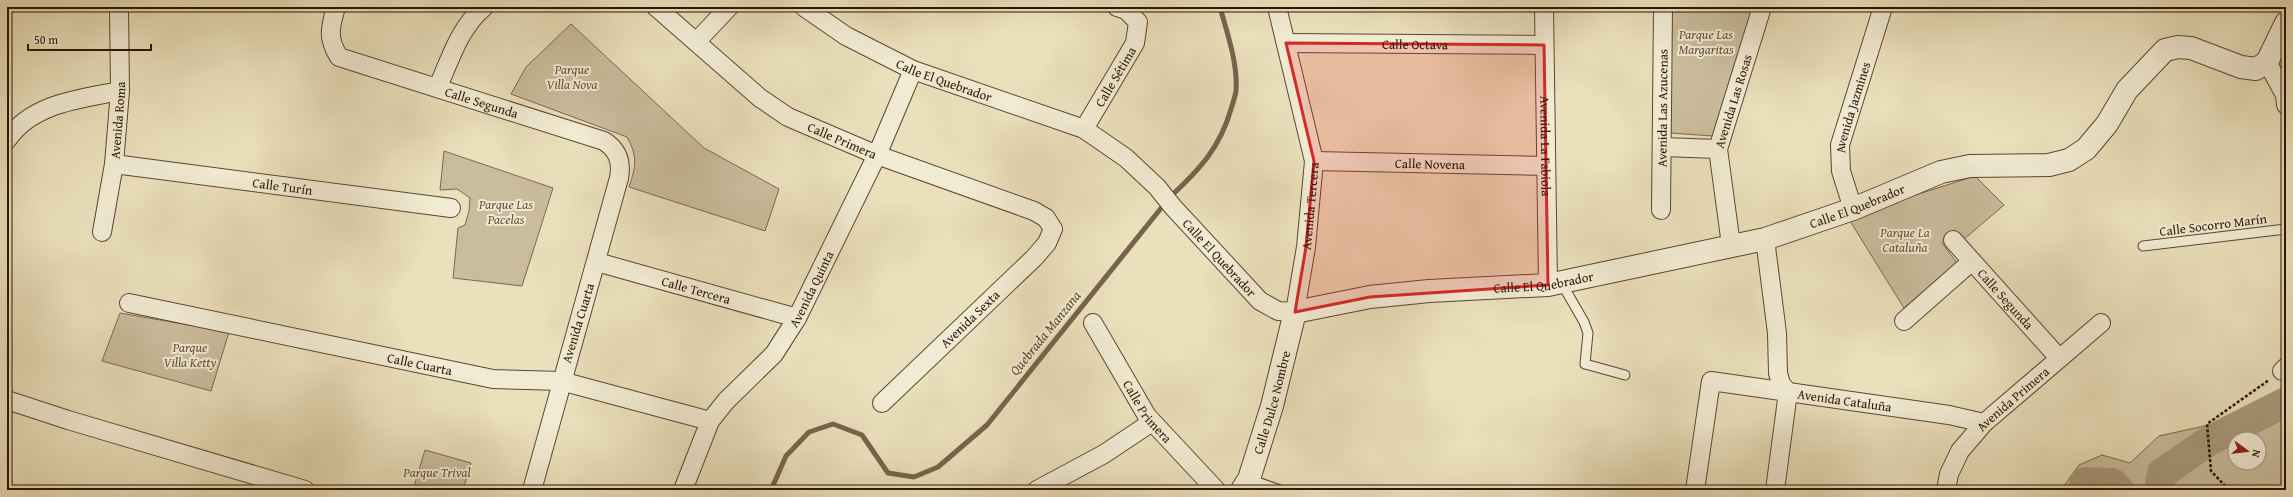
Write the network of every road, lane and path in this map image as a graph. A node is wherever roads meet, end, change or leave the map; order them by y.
1 (119, 7) edge
2 (336, 7) edge
3 (484, 7) edge
4 (656, 7) edge
5 (729, 7) edge
6 (804, 7) edge
7 (1117, 7) edge
8 (1277, 7) edge
9 (1544, 7) edge
10 (1663, 7) edge
11 (1762, 7) edge
12 (1883, 7) edge
13 (2286, 23) edge
14 (696, 42) junction
15 (1286, 43) junction
16 (1544, 45) junction
17 (2267, 62) junction
18 (913, 70) junction
19 (438, 87) junction
20 (120, 91) junction
21 (2286, 105) edge
22 (1084, 129) junction
23 (10, 130) edge
24 (1663, 147) junction
25 (1718, 149) junction
26 (876, 155) junction
27 (618, 156) joint
28 (1314, 161) junction
29 (114, 164) junction
30 (1546, 166) junction
31 (451, 208) dead end
32 (1853, 209) junction
33 (1661, 210) dead end
34 (1053, 229) joint
35 (2286, 230) edge
36 (102, 232) dead end
37 (1765, 239) junction
38 (1953, 240) dead end
39 (1731, 245) junction
40 (2143, 246) dead end
41 (597, 262) junction
42 (1971, 262) junction
43 (1554, 283) junction
44 (129, 303) dead end
45 (1295, 312) junction
46 (797, 318) junction
47 (1904, 321) dead end
48 (1093, 323) dead end
49 (2101, 323) dead end
50 (2059, 358) junction
51 (2284, 369) edge
52 (1625, 375) dead end
53 (561, 381) junction
54 (1788, 392) junction
55 (7, 400) edge
56 (882, 403) dead end
57 (710, 421) junction
58 (1152, 422) junction
59 (1984, 423) junction
60 (1246, 484) edge
61 (305, 490) edge
62 (532, 490) edge
63 (683, 490) edge
64 (1037, 490) edge
65 (1216, 490) edge
66 (1280, 490) edge
67 (1695, 490) edge
68 (1775, 490) edge
69 (1946, 490) edge
70 (2229, 490) edge

1 - 20 street, Avenida Roma
2 - 19 street, Calle Segunda
3 - 19 street
4 - 14 street, Calle Primera
5 - 14 street
6 - 18 street, Calle El Quebrador
7 - 22 street, Calle Sétima
8 - 15 street, Avenida Tercera
9 - 16 street, Avenida La Fabiola
10 - 24 street, Avenida Las Azucenas
11 - 25 street, Avenida Las Rosas
12 - 32 street, Avenida Jazmines
13 - 17 street
14 - 26 street, Calle Primera
15 - 16 street, Calle Octava
15 - 28 street, Avenida Tercera
16 - 30 street, Avenida La Fabiola
17 - 21 street
17 - 32 street, Calle El Quebrador
18 - 22 street, Calle El Quebrador
18 - 26 street, Avenida Quinta
19 - 27 street, Calle Segunda
20 - 23 street
20 - 29 street, Avenida Roma
22 - 45 street, Calle El Quebrador
24 - 25 street
24 - 33 street, Avenida Las Azucenas
25 - 39 street, Avenida Las Rosas
26 - 34 street, Calle Primera
26 - 46 street, Avenida Quinta
27 - 41 street, Avenida Cuarta
28 - 30 street, Calle Novena
28 - 45 street, Avenida Tercera
29 - 31 street, Calle Turín
29 - 36 street, Avenida Roma
30 - 43 street, Avenida La Fabiola
32 - 37 street, Calle El Quebrador
34 - 56 street, Avenida Sexta
35 - 40 lane, Calle Socorro Marín
37 - 39 street, Calle El Quebrador
37 - 54 street, Avenida Cataluña
38 - 42 street, Calle Segunda
39 - 43 street, Calle El Quebrador
41 - 46 street, Calle Tercera
41 - 53 street, Avenida Cuarta
42 - 47 street
42 - 50 street, Calle Segunda
43 - 45 street, Calle El Quebrador
43 - 52 lane
44 - 53 street, Calle Cuarta
45 - 60 street, Calle Dulce Nombre
46 - 57 street, Avenida Quinta
48 - 58 street, Calle Primera
49 - 50 street, Avenida Primera
50 - 59 street, Avenida Primera
51 - 70 path
53 - 57 street, Calle Cuarta
53 - 62 street, Avenida Cuarta
54 - 59 street, Avenida Cataluña
54 - 67 street
54 - 68 street
55 - 61 street
57 - 63 street, Avenida Quinta
58 - 64 street
58 - 65 street, Calle Primera
59 - 69 street, Avenida Primera
60 - 66 lane

